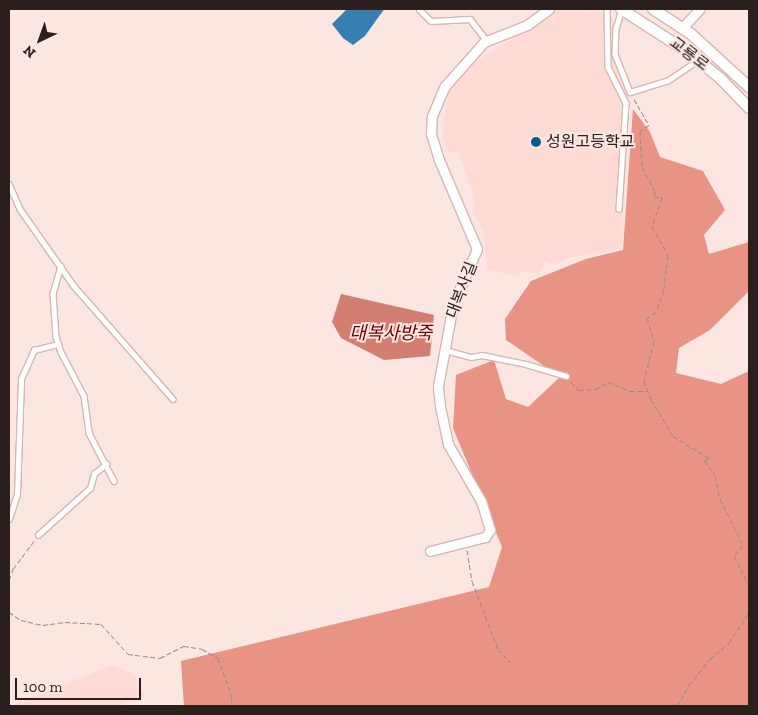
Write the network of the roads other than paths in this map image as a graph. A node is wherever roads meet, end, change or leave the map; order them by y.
1 (419, 9) edge
2 (549, 9) edge
3 (608, 9) edge
4 (622, 9) edge
5 (654, 9) edge
6 (700, 9) edge
7 (682, 28) junction
8 (487, 41) junction
9 (698, 60) junction
10 (749, 86) edge
11 (749, 108) edge
12 (9, 184) edge
13 (619, 209) dead end
14 (61, 266) junction
15 (58, 344) junction
16 (444, 349) junction
17 (566, 376) road end
18 (173, 400) dead end
19 (106, 464) junction
20 (114, 481) dead end
21 (9, 520) edge
22 (38, 535) road end
23 (430, 551) dead end

1 - 8 lane
2 - 8 street, 대복사길
3 - 13 lane
4 - 9 street, 교룡로
4 - 9 lane
5 - 7 street, 교룡로
6 - 7 street
7 - 10 street, 교룡로
8 - 16 street, 대복사길
9 - 11 street, 교룡로
12 - 14 lane
14 - 15 lane
14 - 18 lane
15 - 19 lane
15 - 21 lane
16 - 17 lane
16 - 23 street, 대복사길
19 - 20 lane
19 - 22 lane

